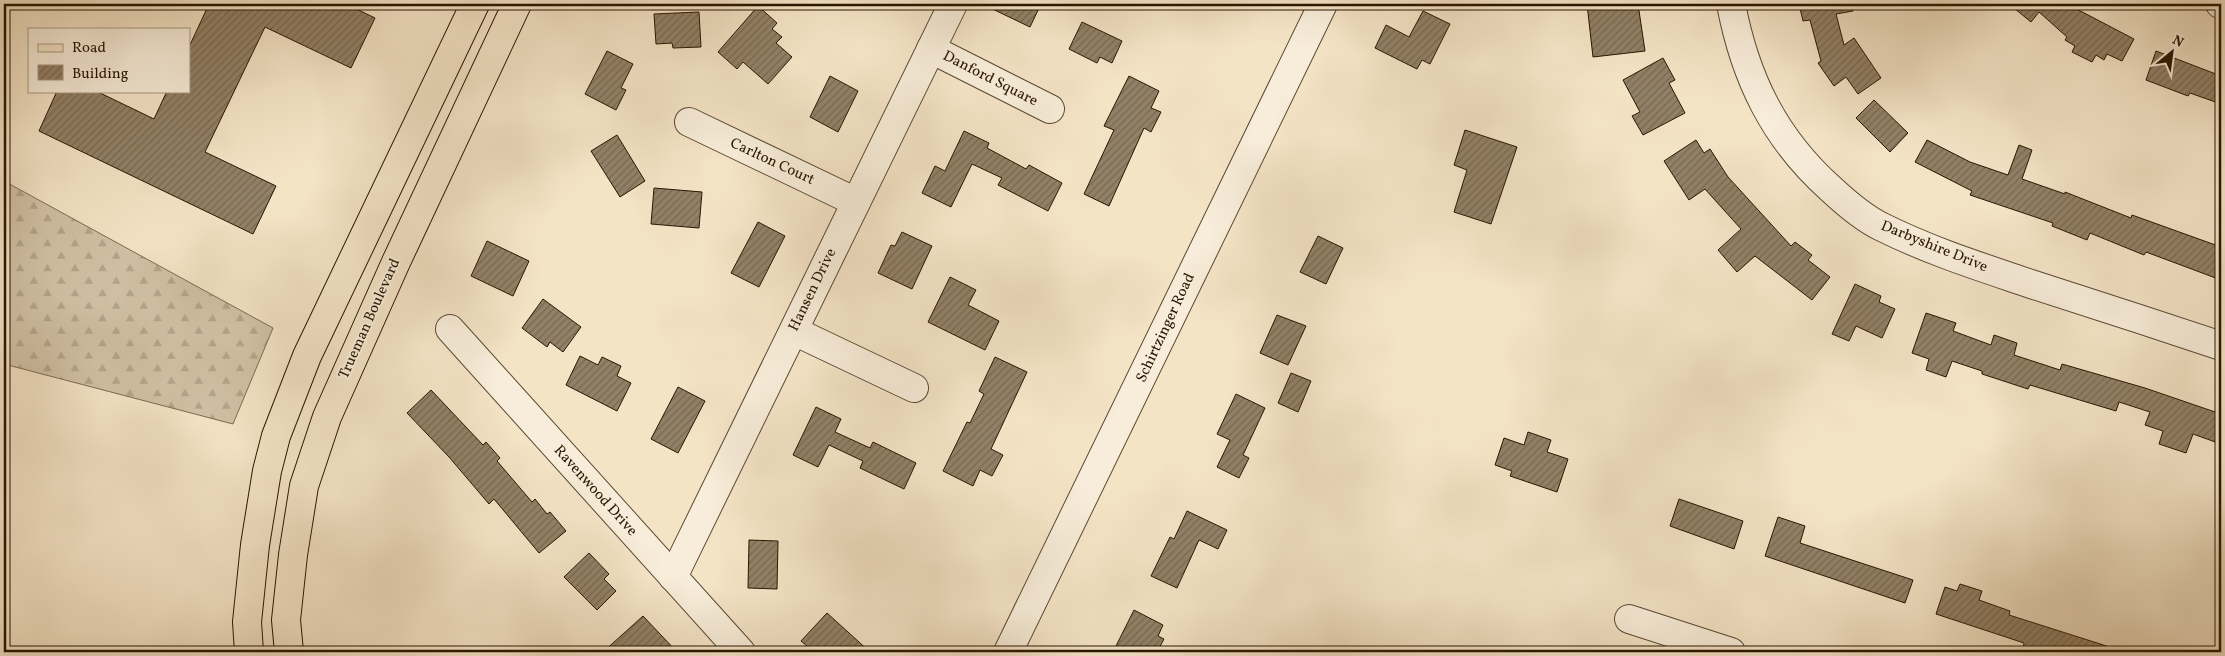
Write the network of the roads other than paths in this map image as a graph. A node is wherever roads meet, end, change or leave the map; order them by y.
1 (475, 4) edge
2 (517, 4) edge
3 (953, 4) edge
4 (1323, 4) edge
5 (1731, 4) edge
6 (930, 49) junction
7 (1050, 109) dead end
8 (689, 122) dead end
9 (856, 202) junction
10 (450, 329) dead end
11 (794, 331) junction
12 (2221, 346) edge
13 (914, 388) dead end
14 (673, 577) junction
15 (1629, 619) dead end
16 (249, 652) edge
17 (289, 652) edge
18 (741, 652) edge
19 (1008, 652) edge
20 (1731, 652) edge

1 - 16 main road
2 - 17 main road, Trueman Boulevard
3 - 6 street, Hansen Drive
4 - 19 street, Schirtzinger Road
5 - 12 street, Darbyshire Drive
6 - 7 street, Danford Square
6 - 9 street, Hansen Drive
8 - 9 street, Carlton Court
9 - 11 street, Hansen Drive
10 - 14 street, Ravenwood Drive
11 - 13 street
11 - 14 street, Hansen Drive
14 - 18 street, Ravenwood Drive
15 - 20 street

